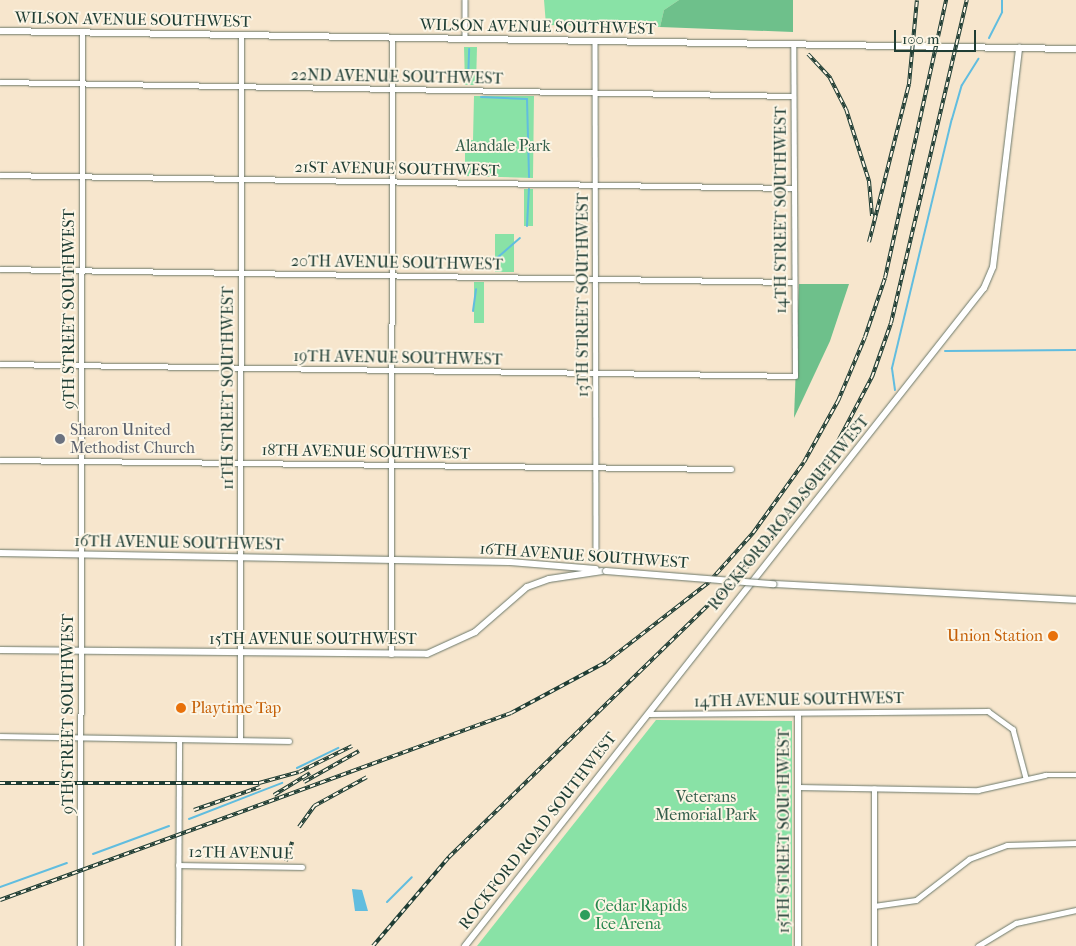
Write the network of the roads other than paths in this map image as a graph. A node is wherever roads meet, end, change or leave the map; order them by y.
1 (465, 0) edge
2 (0, 31) edge
3 (82, 33) junction
4 (241, 36) junction
5 (392, 38) junction
6 (465, 39) junction
7 (595, 42) junction
8 (793, 45) junction
9 (1020, 48) junction
10 (1076, 49) edge
11 (0, 82) edge
12 (82, 84) junction
13 (241, 87) junction
14 (392, 89) junction
15 (595, 93) junction
16 (793, 96) junction
17 (0, 176) edge
18 (82, 177) junction
19 (241, 179) junction
20 (392, 182) junction
21 (595, 185) junction
22 (794, 188) junction
23 (0, 269) edge
24 (82, 271) junction
25 (241, 273) junction
26 (392, 276) junction
27 (595, 279) junction
28 (794, 282) junction
29 (0, 364) edge
30 (81, 366) junction
31 (240, 368) junction
32 (392, 370) junction
33 (595, 373) junction
34 (795, 376) joint
35 (0, 460) edge
36 (81, 461) junction
37 (240, 463) junction
38 (392, 465) junction
39 (596, 468) junction
40 (731, 470) dead end
41 (596, 548) dead end
42 (0, 553) edge
43 (81, 555) junction
44 (240, 557) junction
45 (392, 560) junction
46 (604, 571) junction
47 (1076, 600) edge
48 (0, 650) edge
49 (80, 651) junction
50 (240, 653) junction
51 (392, 655) junction
52 (647, 714) junction
53 (798, 716) junction
54 (0, 736) edge
55 (80, 739) junction
56 (179, 740) junction
57 (240, 741) junction
58 (288, 741) dead end
59 (1076, 775) edge
60 (1026, 778) junction
61 (798, 787) junction
62 (874, 789) junction
63 (1076, 843) edge
64 (178, 864) junction
65 (302, 866) dead end
66 (874, 906) junction
67 (1076, 910) edge
68 (80, 946) edge
69 (178, 946) edge
70 (464, 946) edge
71 (798, 946) edge
72 (874, 946) edge
73 (978, 946) edge

1 - 6 street
2 - 3 main road, WILSON AVENUE SOUTHWEST
3 - 4 main road, WILSON AVENUE SOUTHWEST
3 - 12 street, 9TH STREET SOUTHWEST
4 - 5 main road, WILSON AVENUE SOUTHWEST
4 - 13 street, 11TH STREET SOUTHWEST
5 - 6 main road, WILSON AVENUE SOUTHWEST
5 - 14 street
6 - 7 main road, WILSON AVENUE SOUTHWEST
7 - 8 main road, WILSON AVENUE SOUTHWEST
7 - 15 street, 13TH STREET SOUTHWEST
8 - 9 main road, WILSON AVENUE SOUTHWEST
8 - 16 street, 14TH STREET SOUTHWEST
9 - 10 main road, WILSON AVENUE SOUTHWEST
9 - 52 main road, ROCKFORD ROAD SOUTHWEST
11 - 12 street, 22ND AVENUE SOUTHWEST
12 - 13 street, 22ND AVENUE SOUTHWEST
12 - 18 street, 9TH STREET SOUTHWEST
13 - 14 street, 22ND AVENUE SOUTHWEST
13 - 19 street, 11TH STREET SOUTHWEST
14 - 15 street, 22ND AVENUE SOUTHWEST
14 - 20 street
15 - 16 street, 22ND AVENUE SOUTHWEST
15 - 21 street, 13TH STREET SOUTHWEST
16 - 22 street, 14TH STREET SOUTHWEST
17 - 18 street, 21ST AVENUE SOUTHWEST
18 - 19 street, 21ST AVENUE SOUTHWEST
18 - 24 street, 9TH STREET SOUTHWEST
19 - 20 street, 21ST AVENUE SOUTHWEST
19 - 25 street, 11TH STREET SOUTHWEST
20 - 21 street, 21ST AVENUE SOUTHWEST
20 - 26 street
21 - 22 street, 21ST AVENUE SOUTHWEST
21 - 27 street, 13TH STREET SOUTHWEST
22 - 28 street, 14TH STREET SOUTHWEST
23 - 24 street, 20TH AVENUE SOUTHWEST
24 - 25 street, 20TH AVENUE SOUTHWEST
24 - 30 street, 9TH STREET SOUTHWEST
25 - 26 street, 20TH AVENUE SOUTHWEST
25 - 31 street, 11TH STREET SOUTHWEST
26 - 27 street, 20TH AVENUE SOUTHWEST
26 - 32 street
27 - 28 street, 20TH AVENUE SOUTHWEST
27 - 33 street, 13TH STREET SOUTHWEST
28 - 34 street, 14TH STREET SOUTHWEST
29 - 30 street, 19TH AVENUE SOUTHWEST
30 - 31 street, 19TH AVENUE SOUTHWEST
30 - 36 street, 9TH STREET SOUTHWEST
31 - 32 street, 19TH AVENUE SOUTHWEST
31 - 37 street, 11TH STREET SOUTHWEST
32 - 33 street, 19TH AVENUE SOUTHWEST
32 - 38 street
33 - 34 street, 19TH AVENUE SOUTHWEST
33 - 39 street, 13TH STREET SOUTHWEST
35 - 36 street, 18TH AVENUE SOUTHWEST
36 - 37 street, 18TH AVENUE SOUTHWEST
36 - 43 street, 9TH STREET SOUTHWEST
37 - 38 street, 18TH AVENUE SOUTHWEST
37 - 44 street, 11TH STREET SOUTHWEST
38 - 39 street, 18TH AVENUE SOUTHWEST
38 - 45 street
39 - 40 street, 18TH AVENUE SOUTHWEST
39 - 41 street, 13TH STREET SOUTHWEST
42 - 43 main road, 16TH AVENUE SOUTHWEST
43 - 44 main road, 16TH AVENUE SOUTHWEST
43 - 49 street, 9TH STREET SOUTHWEST
44 - 45 main road, 16TH AVENUE SOUTHWEST
44 - 50 street, 11TH STREET SOUTHWEST
45 - 46 main road, 16TH AVENUE SOUTHWEST
45 - 51 street
46 - 47 main road, 16TH AVENUE SOUTHWEST, bridge
46 - 51 main road, 15TH AVENUE SOUTHWEST
48 - 49 main road, 15TH AVENUE SOUTHWEST
49 - 50 main road, 15TH AVENUE SOUTHWEST
49 - 55 street, 9TH STREET SOUTHWEST
50 - 51 main road, 15TH AVENUE SOUTHWEST
50 - 57 street, 11TH STREET SOUTHWEST
52 - 53 street, 14TH AVENUE SOUTHWEST
52 - 70 main road, ROCKFORD ROAD SOUTHWEST
53 - 60 street, 14TH AVENUE SOUTHWEST
53 - 61 main road, 15TH STREET SOUTHWEST
54 - 55 street
55 - 56 street
55 - 68 street, 9TH STREET SOUTHWEST
56 - 57 street
56 - 64 street
57 - 58 street
59 - 60 street
60 - 62 street
61 - 62 street
61 - 71 main road, 15TH STREET SOUTHWEST
62 - 66 street
63 - 66 street
64 - 65 street, 12TH AVENUE
64 - 69 street
66 - 72 street
67 - 73 street

